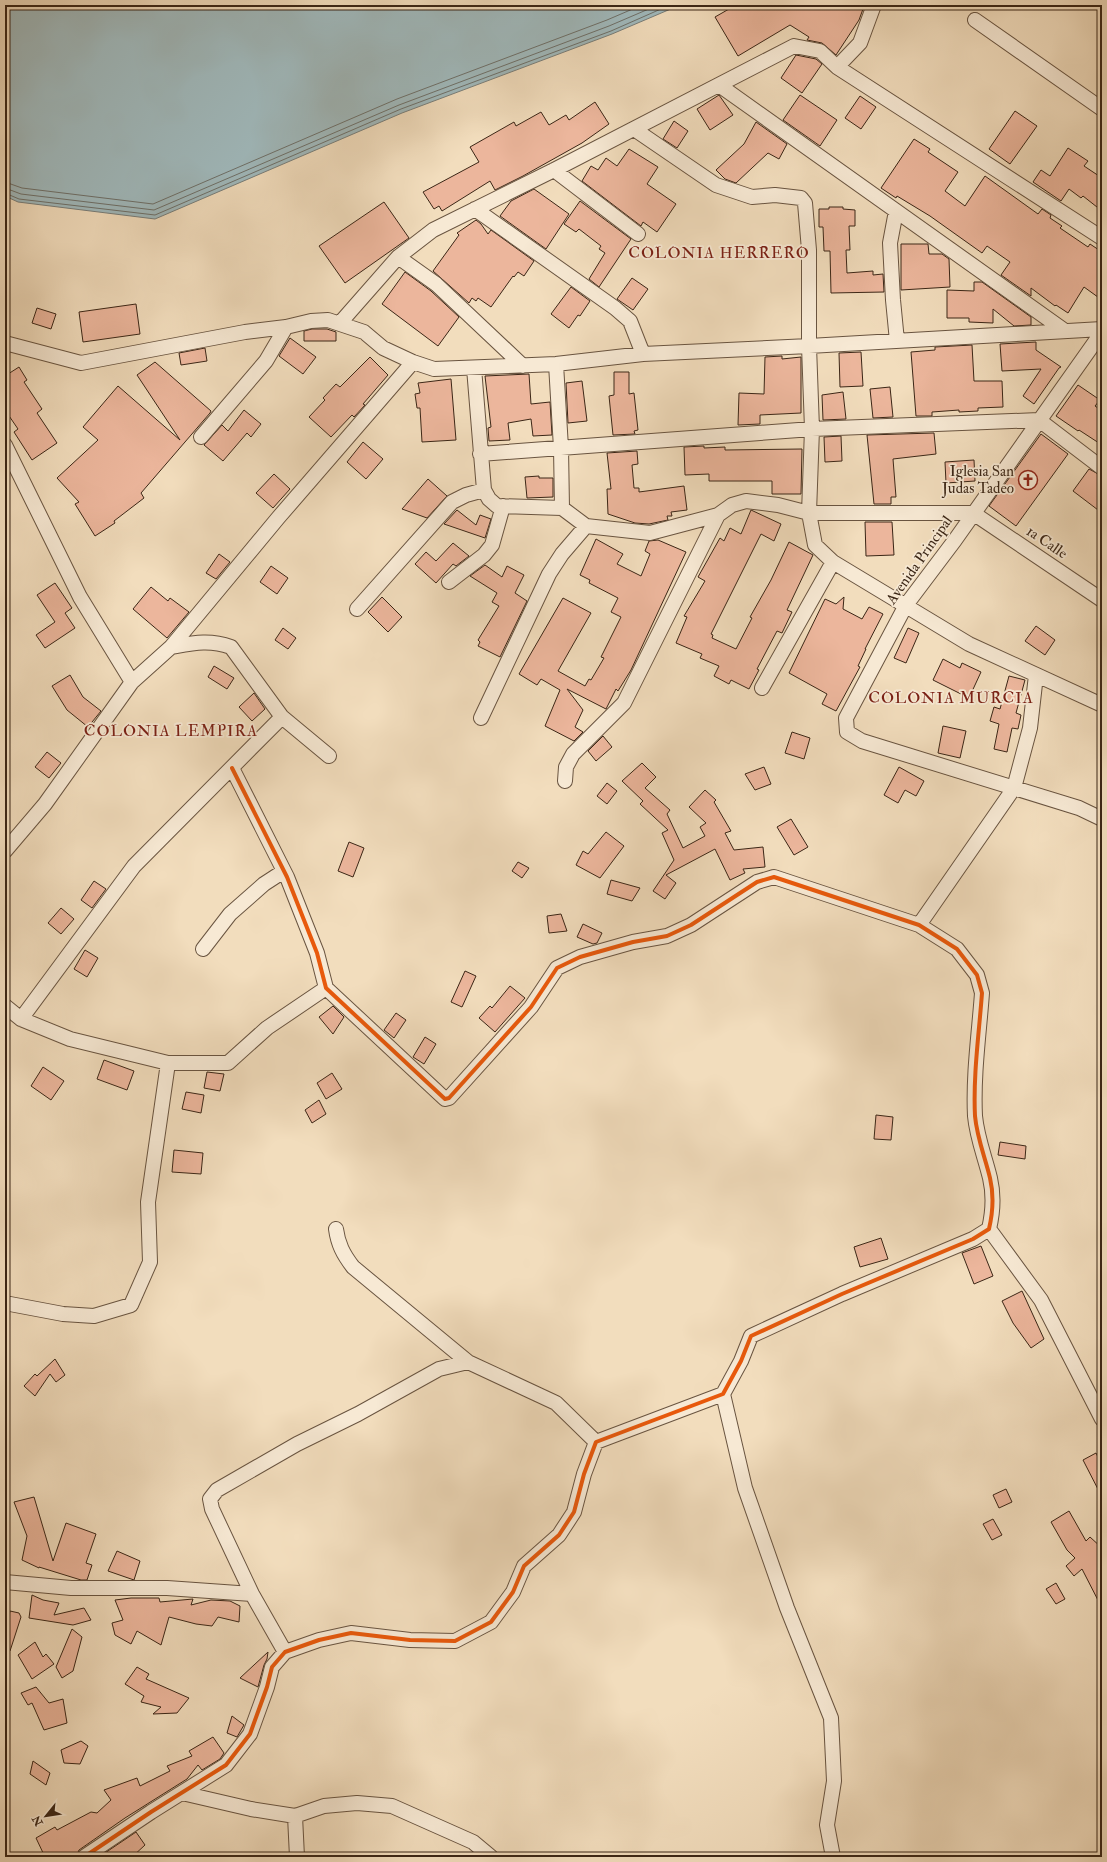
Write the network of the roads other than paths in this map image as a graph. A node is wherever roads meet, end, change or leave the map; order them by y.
1 (874, 5) edge
2 (974, 20) dead end
3 (837, 67) junction
4 (718, 86) junction
5 (1102, 109) edge
6 (634, 129) junction
7 (554, 170) junction
8 (475, 209) junction
9 (896, 211) junction
10 (638, 234) dead end
11 (1102, 238) edge
12 (398, 257) junction
13 (340, 323) junction
14 (286, 327) junction
15 (1102, 330) edge
16 (1065, 331) junction
17 (897, 341) junction
18 (5, 343) edge
19 (809, 346) junction
20 (643, 354) junction
21 (413, 362) junction
22 (556, 364) junction
23 (522, 366) junction
24 (474, 368) junction
25 (1039, 420) junction
26 (812, 429) junction
27 (201, 437) dead end
28 (5, 445) edge
29 (561, 448) junction
30 (480, 454) junction
31 (1102, 468) edge
32 (484, 490) junction
33 (503, 506) junction
34 (562, 508) junction
35 (809, 513) junction
36 (974, 513) junction
37 (718, 515) junction
38 (586, 526) junction
39 (833, 562) junction
40 (449, 582) dead end
41 (1102, 600) edge
42 (906, 605) junction
43 (357, 609) dead end
44 (171, 647) junction
45 (1036, 675) junction
46 (132, 682) junction
47 (762, 688) dead end
48 (1102, 705) edge
49 (282, 717) junction
50 (481, 718) dead end
51 (329, 756) dead end
52 (232, 768) junction
53 (565, 781) dead end
54 (1014, 788) junction
55 (1102, 819) edge
56 (5, 851) edge
57 (284, 871) junction
58 (919, 925) junction
59 (203, 949) dead end
60 (326, 988) junction
61 (5, 1006) edge
62 (21, 1019) junction
63 (168, 1063) junction
64 (336, 1229) dead end
65 (989, 1229) junction
66 (5, 1304) edge
67 (468, 1362) junction
68 (723, 1394) junction
69 (1102, 1419) edge
70 (596, 1442) junction
71 (5, 1582) edge
72 (252, 1594) junction
73 (285, 1652) junction
74 (182, 1793) junction
75 (295, 1816) junction
76 (84, 1857) edge
77 (297, 1857) edge
78 (491, 1857) edge
79 (833, 1857) edge

1 - 3 street
2 - 5 street
3 - 4 street
3 - 11 street
4 - 6 street
4 - 9 street
6 - 7 street
6 - 19 street
7 - 8 street
7 - 10 street
8 - 12 street
8 - 20 street
9 - 16 street
9 - 17 street
12 - 13 street
12 - 23 street
13 - 14 street
13 - 21 street
14 - 18 street
14 - 27 street
15 - 16 street
15 - 25 street, Avenida Principal
16 - 17 street
17 - 19 street
19 - 20 street
19 - 26 street
20 - 22 street
21 - 24 street
21 - 44 street
22 - 23 street
22 - 29 street
23 - 24 street
24 - 30 street
25 - 26 street
25 - 31 street
25 - 36 street, Avenida Principal
26 - 29 street
26 - 35 street
28 - 46 street
29 - 30 street
29 - 34 street
30 - 32 street
32 - 33 street
32 - 43 street
33 - 34 street
33 - 40 street
34 - 38 street
35 - 36 street
35 - 37 street
35 - 39 street
36 - 41 street, 1a Calle
36 - 42 street, Avenida Principal
37 - 38 street
37 - 53 street
38 - 50 street
39 - 42 street
39 - 47 street
42 - 45 street
42 - 54 street, Avenida Principal
44 - 46 street
44 - 49 street
45 - 48 street
45 - 54 street
46 - 56 street
49 - 51 street
49 - 52 street
52 - 57 street
52 - 62 street
54 - 55 street
54 - 58 street
57 - 59 street
57 - 60 street
58 - 60 street
58 - 65 street
60 - 63 street
61 - 62 street
62 - 63 street
63 - 66 street
64 - 67 street
65 - 68 street
65 - 69 street
67 - 70 street
67 - 72 street
68 - 70 street
68 - 79 street
70 - 73 street
71 - 72 street
72 - 73 street
73 - 74 street
74 - 75 street
74 - 76 street
75 - 77 street
75 - 78 street

